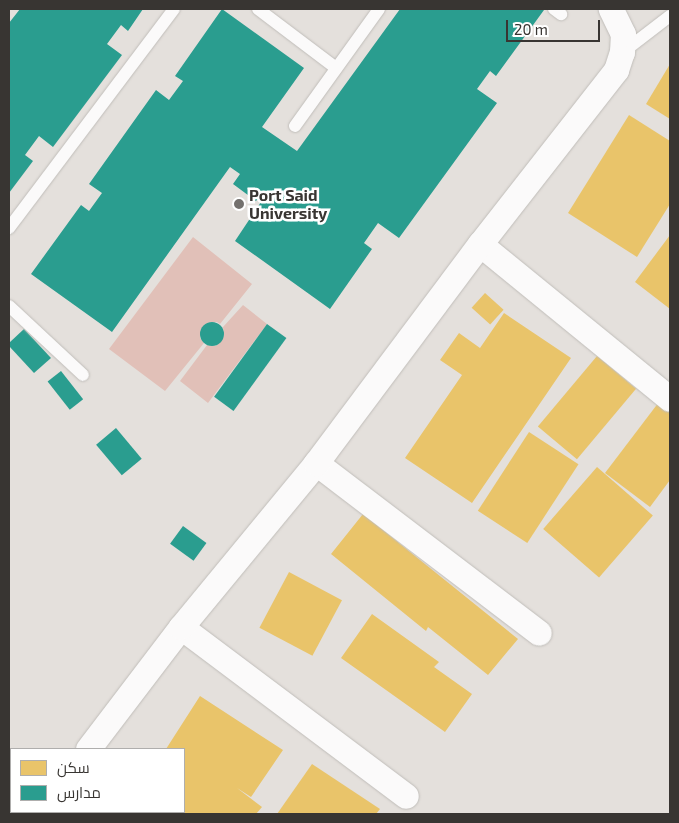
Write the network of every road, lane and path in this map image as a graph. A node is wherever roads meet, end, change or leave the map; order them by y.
1 (174, 9) edge
2 (258, 9) edge
3 (378, 9) edge
4 (611, 9) edge
5 (670, 16) edge
6 (622, 52) junction
7 (336, 68) junction
8 (295, 126) dead end
9 (9, 228) edge
10 (480, 244) junction
11 (9, 306) edge
12 (82, 375) dead end
13 (670, 399) edge
14 (316, 463) junction
15 (181, 627) junction
16 (539, 634) dead end
17 (89, 748) edge
18 (406, 796) dead end

1 - 9 lane
2 - 7 lane
3 - 7 lane
4 - 6 street
5 - 6 lane
6 - 10 street
7 - 8 lane
10 - 13 street
10 - 14 street
11 - 12 lane
14 - 15 street
14 - 16 street
15 - 17 street
15 - 18 street

